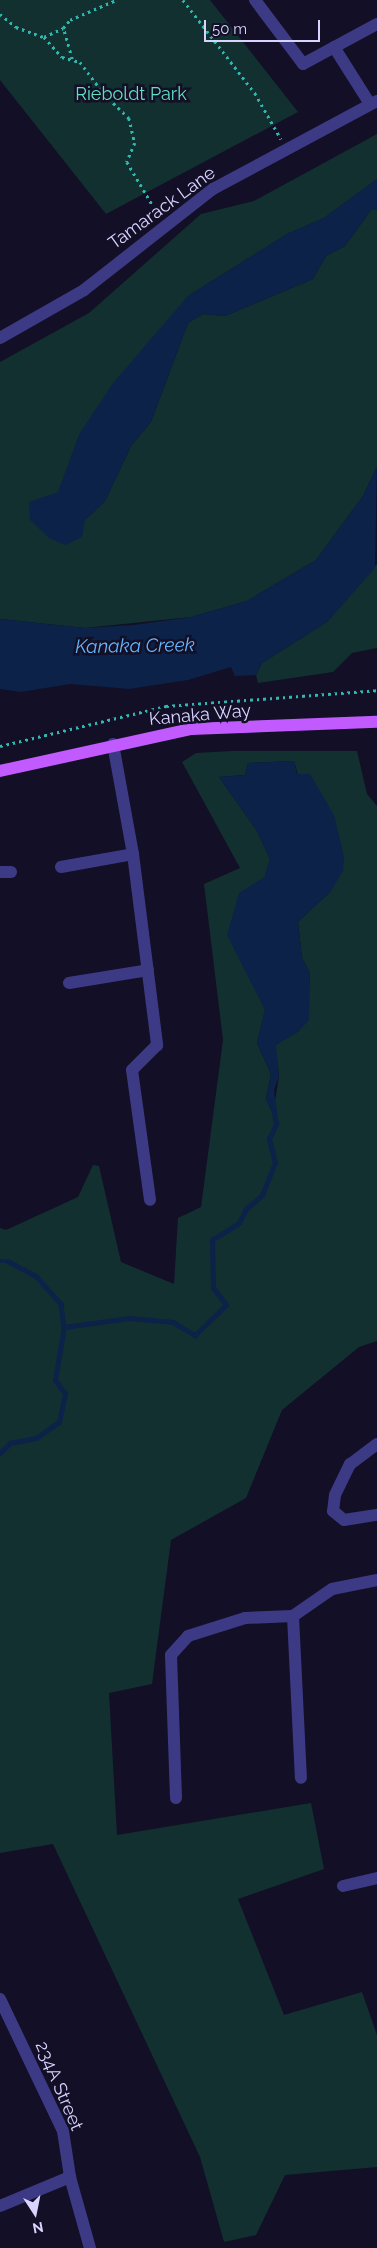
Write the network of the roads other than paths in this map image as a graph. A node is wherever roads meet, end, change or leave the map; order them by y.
1 (255, 0) edge
2 (377, 24) edge
3 (334, 47) junction
4 (374, 103) edge
5 (0, 338) edge
6 (377, 722) edge
7 (113, 744) junction
8 (0, 771) edge
9 (133, 854) junction
10 (61, 867) dead end
11 (148, 970) junction
12 (69, 983) dead end
13 (150, 1200) dead end
14 (377, 1444) edge
15 (377, 1515) edge
16 (377, 1580) edge
17 (293, 1616) junction
18 (301, 1778) dead end
19 (176, 1798) dead end
20 (377, 1878) edge
21 (343, 1886) dead end
22 (0, 1999) edge
23 (70, 2177) junction
24 (0, 2206) edge
25 (90, 2248) edge

1 - 3 street
2 - 3 street
3 - 4 street
4 - 5 street, Tamarack Lane
6 - 7 main road, Kanaka Way
7 - 8 main road, Kanaka Way
7 - 9 street
9 - 10 street
9 - 11 street
11 - 12 street
11 - 13 street
14 - 15 street
16 - 17 street
17 - 18 street
17 - 19 street
20 - 21 street
22 - 23 street, 234A Street
23 - 24 street
23 - 25 street, 234A Street

